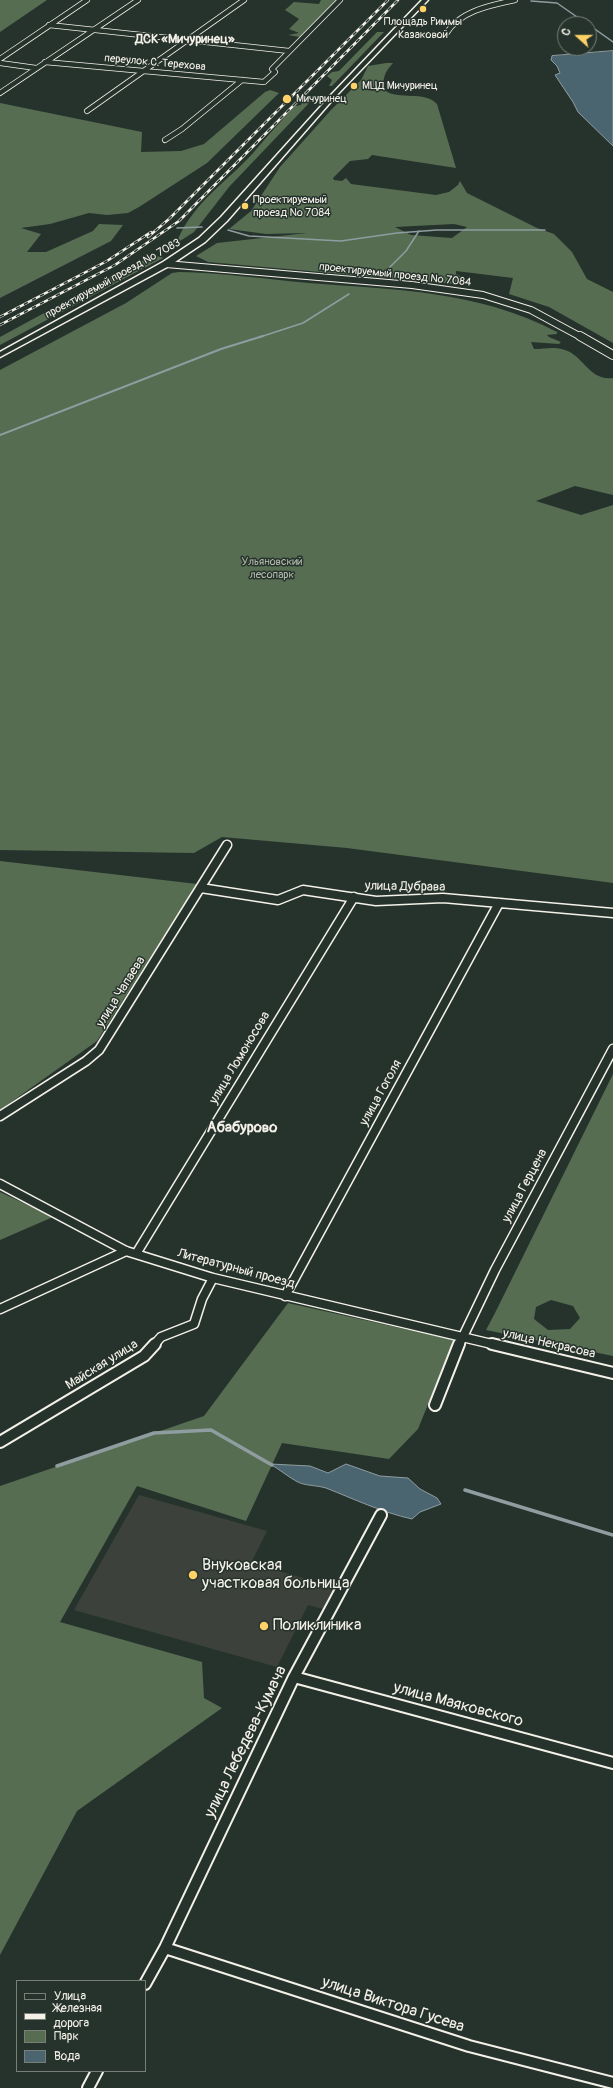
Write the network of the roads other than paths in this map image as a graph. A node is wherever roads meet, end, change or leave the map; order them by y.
1 (87, 0) edge
2 (138, 0) edge
3 (244, 0) edge
4 (340, 0) edge
5 (425, 0) edge
6 (515, 0) edge
7 (49, 25) junction
8 (91, 31) junction
9 (446, 34) dead end
10 (186, 41) junction
11 (289, 51) junction
12 (0, 59) edge
13 (45, 62) junction
14 (0, 63) edge
15 (36, 68) junction
16 (144, 71) junction
17 (242, 80) junction
18 (0, 93) edge
19 (87, 111) dead end
20 (165, 140) dead end
21 (174, 259) junction
22 (166, 264) junction
23 (210, 267) junction
24 (0, 355) edge
25 (613, 355) edge
26 (227, 845) dead end
27 (201, 888) junction
28 (354, 897) junction
29 (499, 903) junction
30 (613, 913) edge
31 (613, 1049) edge
32 (0, 1116) edge
33 (0, 1184) edge
34 (126, 1250) junction
35 (136, 1254) junction
36 (213, 1278) junction
37 (285, 1296) junction
38 (0, 1309) edge
39 (462, 1338) junction
40 (479, 1341) joint
41 (613, 1373) edge
42 (435, 1405) dead end
43 (0, 1442) edge
44 (381, 1516) dead end
45 (294, 1677) junction
46 (613, 1763) edge
47 (165, 1948) junction
48 (146, 1982) edge
49 (96, 2072) edge
50 (613, 2083) edge
51 (88, 2088) edge

1 - 7 street
2 - 8 street
3 - 10 street
4 - 11 street
5 - 21 main road, проектируемый проезд № 7083
6 - 9 street
7 - 8 street
7 - 12 street
8 - 10 street
8 - 13 street
10 - 11 street
10 - 16 street
11 - 17 street, переулок С. Терехова
13 - 15 street
13 - 16 street, переулок С. Терехова
14 - 15 street
15 - 18 street
16 - 17 street, переулок С. Терехова
16 - 19 street
17 - 20 street
21 - 22 main road, проектируемый проезд № 7083
21 - 23 street, проектируемый проезд № 7084
22 - 23 street, проектируемый проезд № 7084
22 - 24 main road, проектируемый проезд № 7083
23 - 25 street, проектируемый проезд № 7084
26 - 27 street, улица Чапаева
27 - 28 street, улица Дубрава
27 - 32 street, улица Чапаева
28 - 29 street, улица Дубрава
28 - 35 street, улица Ломоносова
29 - 30 street, улица Дубрава
29 - 37 street, улица Гоголя
31 - 39 street, улица Герцена
33 - 34 street, Литературный проезд
34 - 35 street, Литературный проезд
34 - 38 street
35 - 36 street, Литературный проезд
36 - 37 street, Литературный проезд
36 - 43 street, Майская улица
37 - 39 street, Литературный проезд
39 - 40 street, Литературный проезд
39 - 42 street, улица Герцена
40 - 41 street, улица Некрасова
44 - 45 street, улица Лебедева-Кумача
45 - 46 street, улица Маяковского
45 - 47 street, улица Лебедева-Кумача
47 - 48 street, улица Лебедева-Кумача
47 - 50 street, улица Виктора Гусева
49 - 51 street

